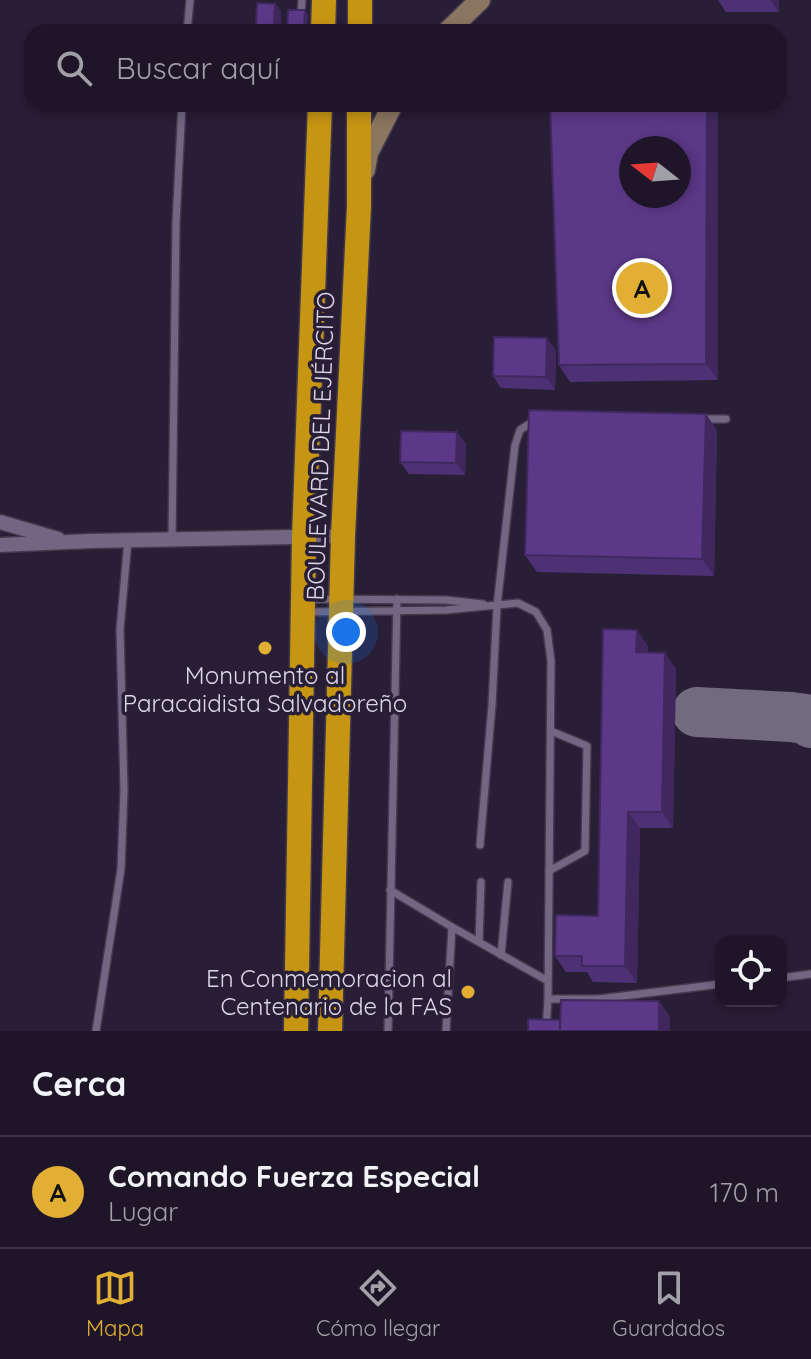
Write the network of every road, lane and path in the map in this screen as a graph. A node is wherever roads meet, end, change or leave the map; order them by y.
1 (190, 0) edge
2 (302, 0) edge
3 (324, 0) edge
4 (480, 0) edge
5 (301, 14) edge
6 (188, 24) edge
7 (323, 24) edge
8 (455, 24) edge
9 (182, 112) edge
10 (320, 112) edge
11 (359, 112) edge
12 (389, 112) edge
13 (359, 206) junction
14 (540, 418) edge
15 (697, 419) edge
16 (726, 419) dead end
17 (0, 522) edge
18 (343, 536) junction
19 (304, 537) junction
20 (172, 539) junction
21 (128, 540) junction
22 (70, 543) junction
23 (0, 545) edge
24 (397, 599) junction
25 (303, 605) junction
26 (341, 605) junction
27 (497, 606) junction
28 (397, 611) junction
29 (551, 731) junction
30 (480, 845) dead end
31 (549, 871) junction
32 (481, 882) dead end
33 (508, 882) dead end
34 (390, 890) junction
35 (452, 927) junction
36 (479, 942) junction
37 (501, 955) junction
38 (811, 974) edge
39 (787, 977) edge
40 (548, 981) junction
41 (715, 985) edge
42 (548, 999) junction
43 (96, 1031) edge
44 (296, 1031) edge
45 (330, 1031) edge
46 (388, 1031) edge
47 (446, 1031) edge
48 (546, 1031) edge

1 - 6 lane
2 - 5 lane
3 - 7 highway
4 - 8 street
9 - 20 lane
10 - 19 highway, BOULEVARD DEL EJÉRCITO
11 - 13 highway, BOULEVARD DEL EJÉRCITO
12 - 13 street
13 - 18 highway, BOULEVARD DEL EJÉRCITO
14 - 27 lane
15 - 16 lane
17 - 22 street
18 - 19 street
18 - 26 highway, BOULEVARD DEL EJÉRCITO
19 - 20 street
19 - 25 highway, BOULEVARD DEL EJÉRCITO
20 - 21 street
21 - 22 street
21 - 43 lane
22 - 23 street
24 - 26 lane
24 - 27 lane
24 - 28 lane
25 - 26 lane
25 - 26 lane
25 - 44 highway, BOULEVARD DEL EJÉRCITO
26 - 28 lane
26 - 45 highway, BOULEVARD DEL EJÉRCITO
27 - 28 lane
27 - 29 lane
27 - 30 lane
28 - 34 lane
29 - 31 lane
29 - 31 lane
31 - 40 lane
32 - 36 lane
33 - 37 lane
34 - 35 lane
34 - 46 lane
35 - 36 lane
35 - 47 lane
36 - 37 lane
37 - 40 lane
38 - 39 lane
40 - 42 lane
41 - 42 lane
42 - 48 lane

